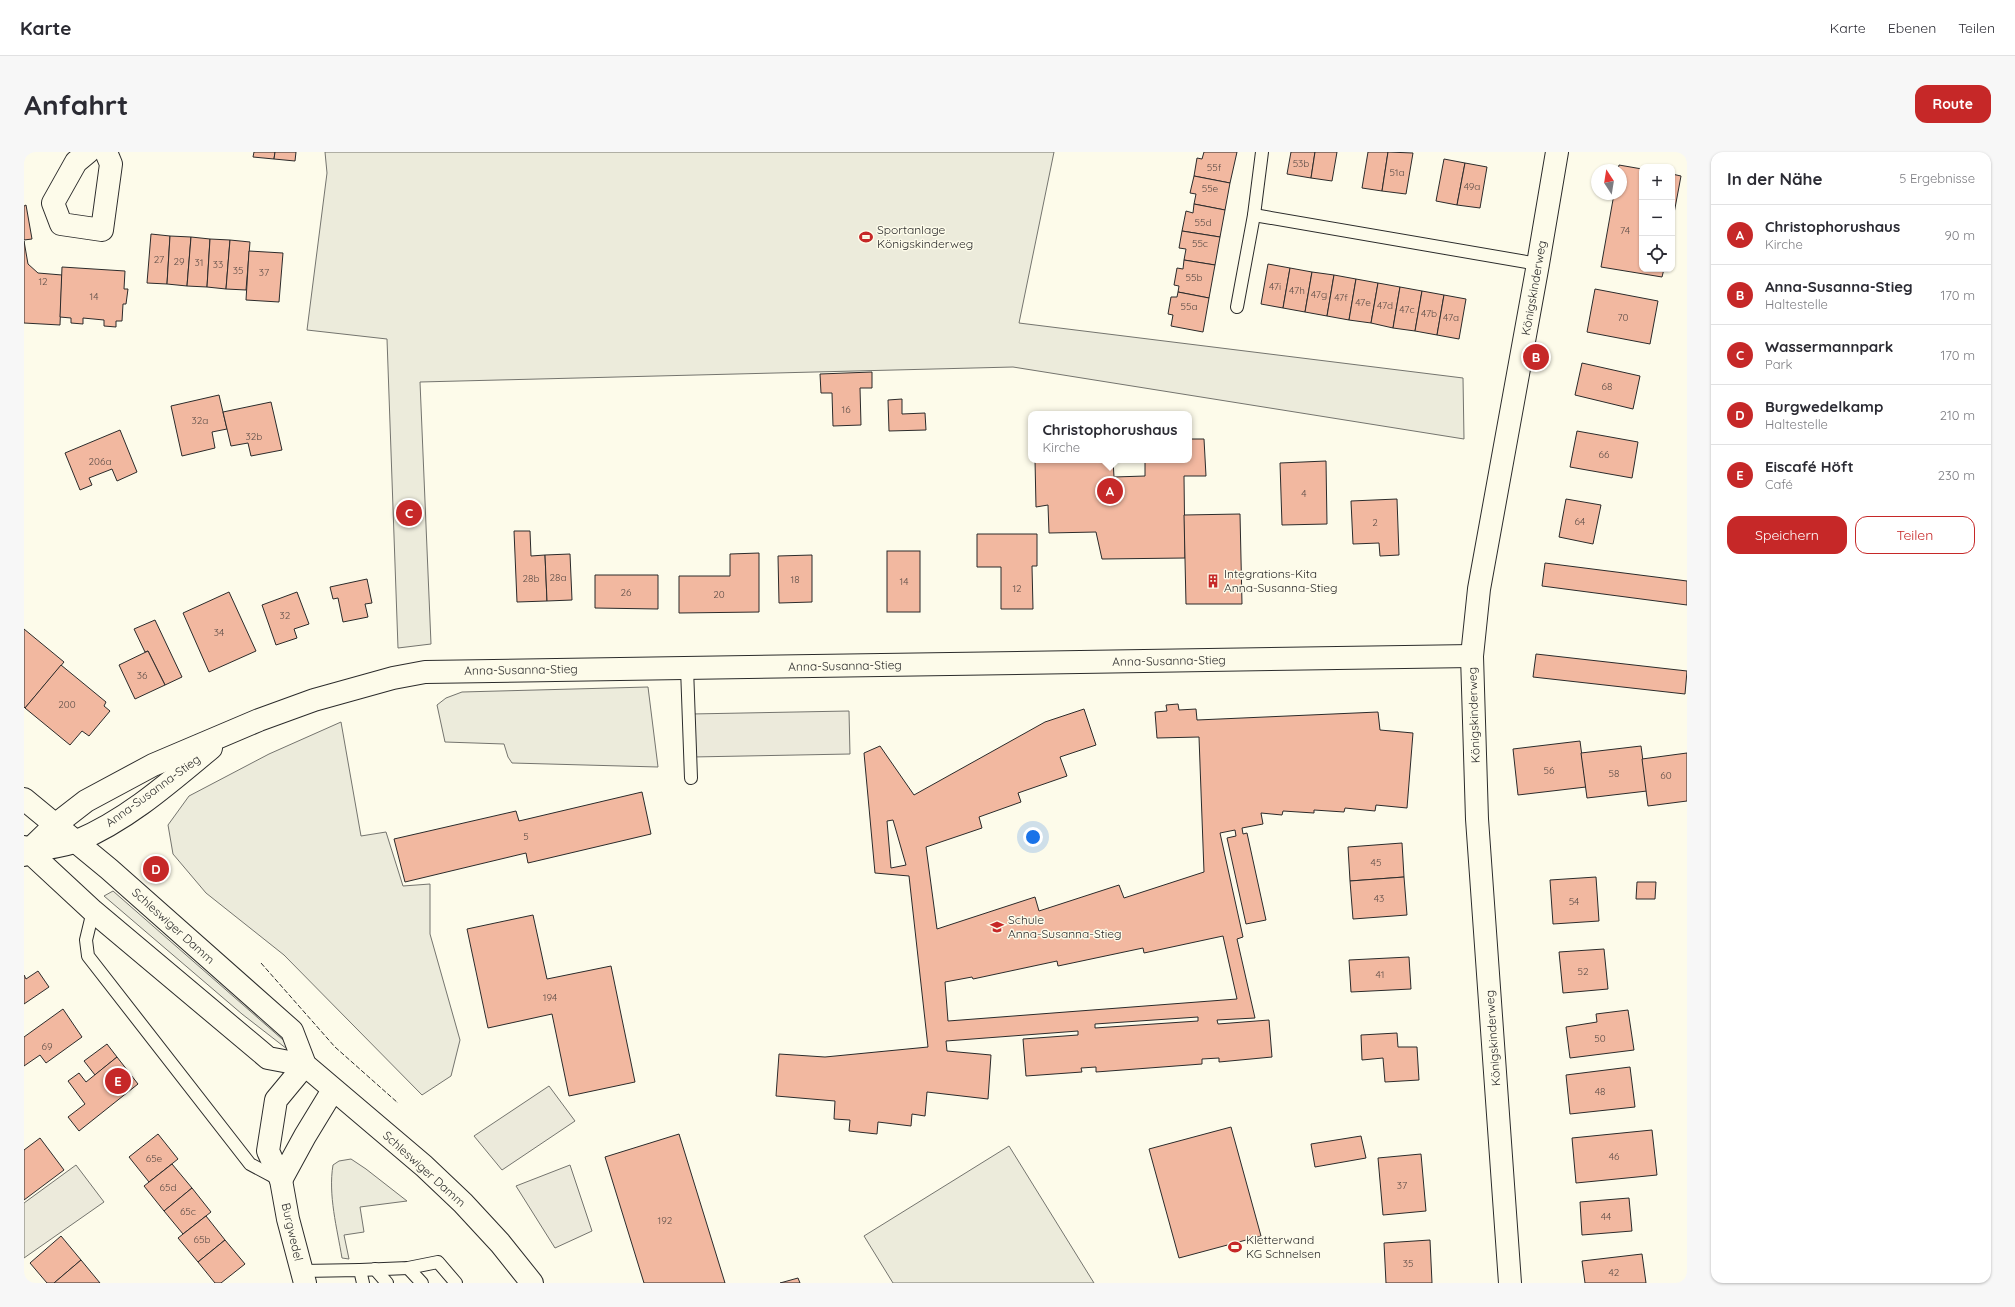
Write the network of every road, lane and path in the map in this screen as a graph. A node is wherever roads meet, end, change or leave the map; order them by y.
1 (88, 152) edge
2 (106, 152) edge
3 (1262, 152) edge
4 (1557, 152) edge
5 (1254, 215) junction
6 (1538, 264) junction
7 (1237, 307) dead end
8 (1472, 656) junction
9 (687, 668) junction
10 (228, 735) junction
11 (691, 778) dead end
12 (24, 798) edge
13 (55, 825) junction
14 (75, 842) junction
15 (26, 851) edge
16 (93, 911) junction
17 (305, 1065) junction
18 (332, 1090) junction
19 (281, 1180) junction
20 (408, 1268) junction
21 (375, 1269) junction
22 (360, 1270) junction
23 (303, 1277) edge
24 (363, 1283) edge
25 (372, 1283) edge
26 (387, 1283) edge
27 (422, 1283) edge
28 (456, 1283) edge
29 (532, 1283) edge
30 (1510, 1283) edge

1 - 2 street
3 - 5 lane
4 - 6 street, Königskinderweg
5 - 6 lane
5 - 7 lane
6 - 8 street, Königskinderweg
8 - 9 street, Anna-Susanna-Stieg
8 - 30 street, Königskinderweg
9 - 10 street, Anna-Susanna-Stieg
9 - 11 lane
10 - 13 street, Anna-Susanna-Stieg
10 - 14 street, Anna-Susanna-Stieg
12 - 13 street, Schleswiger Damm
13 - 14 street, Schleswiger Damm
13 - 15 street, Anna-Susanna-Stieg
14 - 15 street, Anna-Susanna-Stieg
14 - 17 street, Schleswiger Damm
15 - 16 street
16 - 17 street
16 - 19 lane
17 - 18 street, Schleswiger Damm
17 - 19 street, Burgwedel
18 - 19 street
18 - 29 street, Schleswiger Damm
19 - 23 street, Burgwedel
20 - 21 lane
20 - 27 lane
20 - 28 lane
21 - 22 lane
21 - 26 lane
22 - 23 lane
22 - 24 lane
22 - 25 lane

